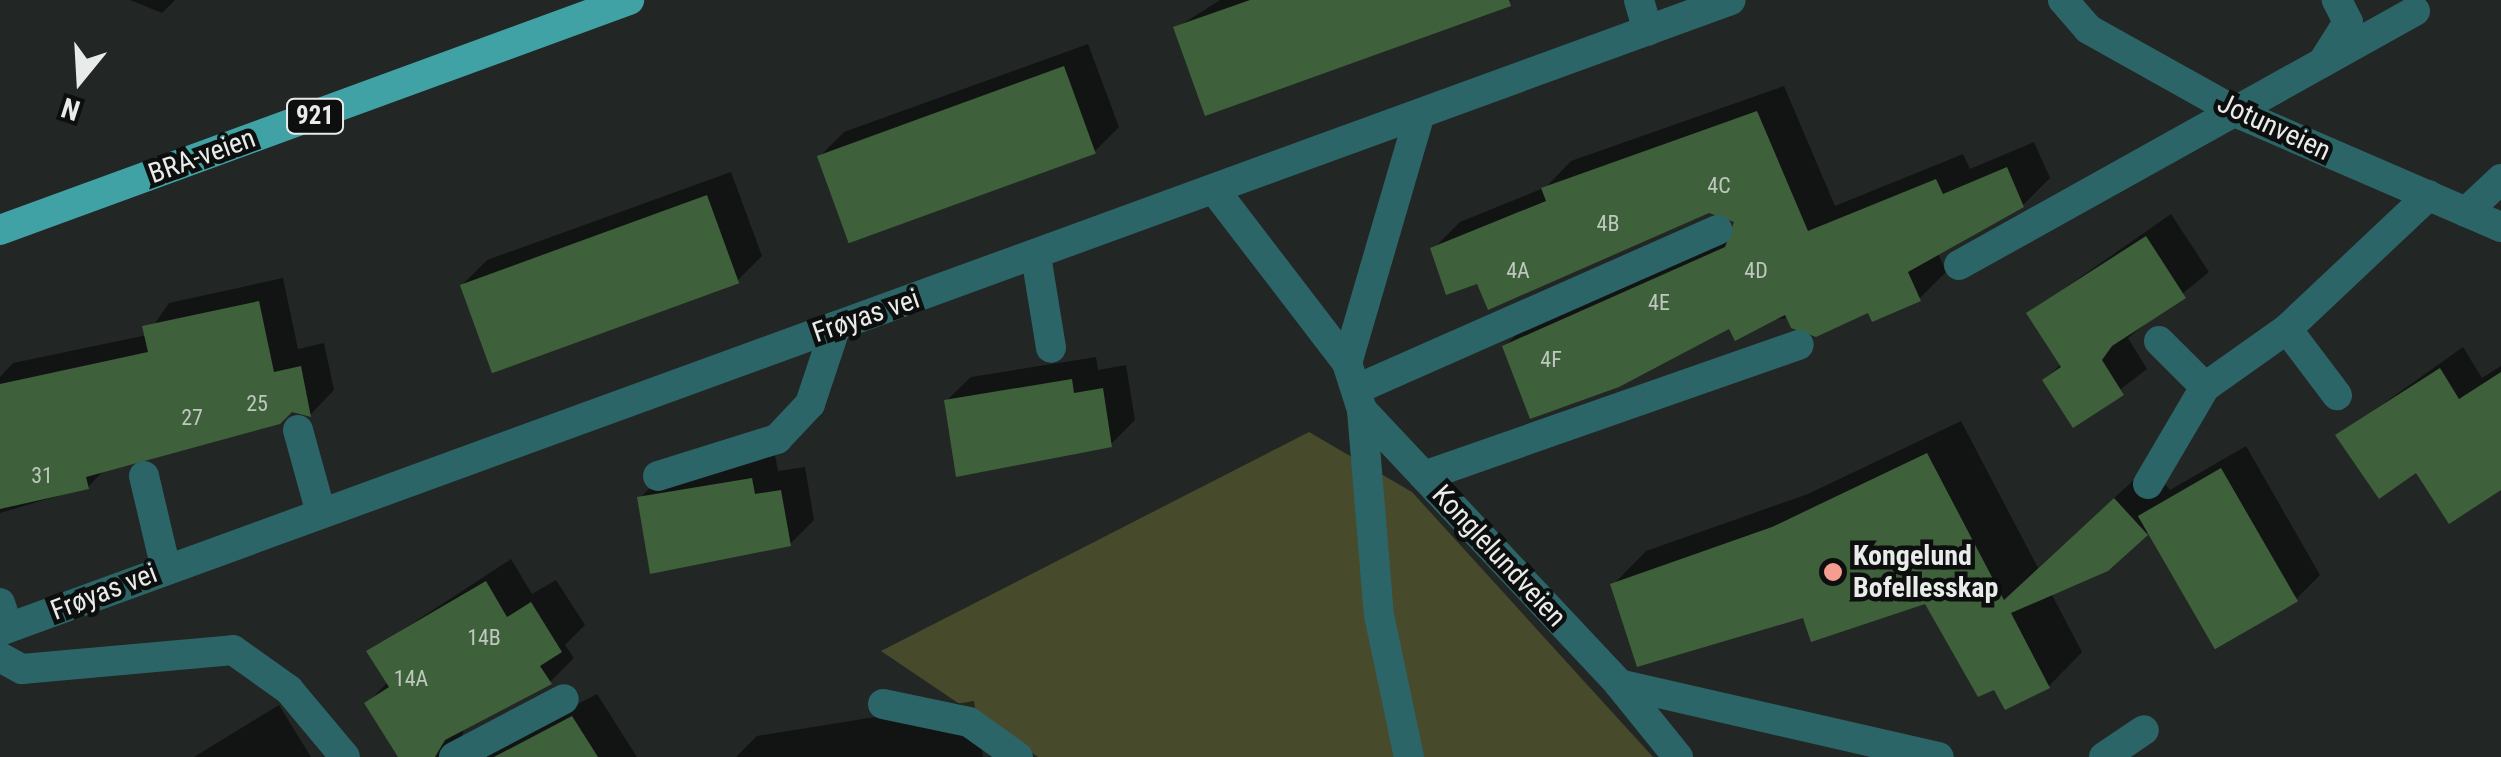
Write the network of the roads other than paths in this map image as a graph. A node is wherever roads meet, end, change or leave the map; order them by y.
1 (629, 0) edge
2 (1639, 0) edge
3 (1731, 0) edge
4 (2063, 0) edge
5 (2337, 0) edge
6 (2415, 11) dead end
7 (1648, 31) junction
8 (2319, 68) junction
9 (2242, 115) junction
10 (1418, 117) junction
11 (2501, 179) edge
12 (1216, 192) junction
13 (2429, 196) junction
14 (2466, 212) junction
15 (2501, 227) edge
16 (0, 230) edge
17 (1717, 230) dead end
18 (1036, 256) junction
19 (1959, 265) dead end
20 (836, 326) junction
21 (2287, 329) junction
22 (2159, 342) dead end
23 (1800, 345) dead end
24 (1051, 348) dead end
25 (1356, 387) junction
26 (2205, 387) junction
27 (2337, 395) dead end
28 (298, 430) dead end
29 (144, 476) dead end
30 (658, 476) dead end
31 (1424, 476) junction
32 (2148, 484) dead end
33 (320, 510) junction
34 (166, 568) junction
35 (5, 646) edge
36 (1619, 684) junction
37 (564, 699) dead end
38 (883, 704) dead end
39 (2144, 730) dead end
40 (345, 757) edge
41 (454, 757) edge
42 (1018, 757) edge
43 (1408, 757) edge
44 (1678, 757) edge
45 (1940, 757) edge
46 (2104, 757) edge

1 - 16 main road, BRA-veien / 921
2 - 7 street
3 - 7 street, Frøyas vei
4 - 9 street, Jotunveien
5 - 8 street
6 - 8 street
7 - 10 street, Frøyas vei
8 - 9 street
9 - 13 street, Jotunveien
9 - 19 street
10 - 12 street, Frøyas vei
10 - 25 street
11 - 14 street
12 - 18 street, Frøyas vei
12 - 25 street, Konglelundveien
13 - 14 street, Jotunveien
13 - 21 street
14 - 15 street, Jotunveien
17 - 25 street
18 - 20 street, Frøyas vei
18 - 24 street
20 - 30 street
20 - 33 street, Frøyas vei
21 - 26 street
21 - 27 street
22 - 26 street
23 - 31 street
25 - 31 street, Konglelundveien
25 - 43 street
26 - 32 street
28 - 33 street
29 - 34 street
31 - 36 street, Konglelundveien
33 - 34 street, Frøyas vei
34 - 35 street, Frøyas vei
35 - 40 street
36 - 44 street, Konglelundveien
36 - 45 street
37 - 41 street
38 - 42 street
39 - 46 street

